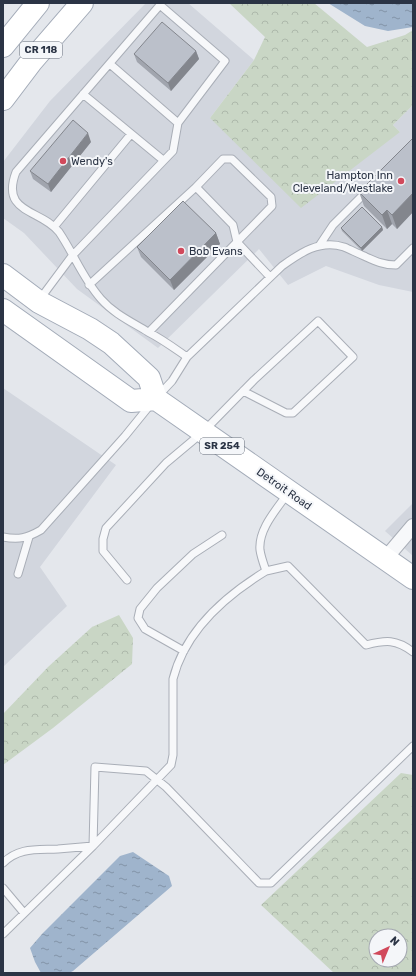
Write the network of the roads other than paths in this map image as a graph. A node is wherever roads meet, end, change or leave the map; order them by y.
1 (38, 3) edge
2 (82, 3) edge
3 (3, 46) edge
4 (110, 64) junction
5 (83, 94) junction
6 (3, 99) edge
7 (178, 123) junction
8 (131, 134) junction
9 (162, 160) junction
10 (196, 187) junction
11 (370, 187) edge
12 (54, 227) junction
13 (237, 242) junction
14 (318, 246) junction
15 (413, 248) edge
16 (72, 256) junction
17 (3, 276) edge
18 (270, 277) junction
19 (90, 285) junction
20 (39, 302) junction
21 (3, 310) edge
22 (149, 332) junction
23 (187, 357) junction
24 (243, 391) junction
25 (156, 399) junction
26 (203, 432) junction
27 (288, 492) junction
28 (413, 526) edge
29 (222, 535) dead end
30 (3, 537) edge
31 (28, 537) junction
32 (385, 559) junction
33 (266, 571) junction
34 (18, 574) dead end
35 (413, 578) edge
36 (127, 580) dead end
37 (184, 651) junction
38 (413, 652) edge
39 (413, 746) edge
40 (158, 780) junction
41 (92, 846) junction
42 (3, 863) edge
43 (3, 888) edge
44 (24, 913) junction
45 (3, 934) edge

1 - 3 main road, CR 118
2 - 6 main road, CR 118
4 - 5 lane
4 - 7 lane
4 - 7 lane
5 - 8 lane
5 - 12 lane
7 - 9 lane
8 - 9 lane
8 - 12 lane
9 - 16 lane
10 - 13 lane
10 - 13 lane
10 - 19 lane
11 - 14 lane
12 - 16 lane
13 - 18 lane
13 - 22 lane
14 - 15 lane
14 - 18 lane
16 - 19 lane
16 - 20 lane
17 - 20 main road
18 - 23 lane
19 - 22 lane
20 - 25 main road
21 - 25 main road
22 - 23 lane
23 - 25 lane
24 - 24 lane
24 - 26 lane
25 - 26 main road, Detroit Road / SR 254
25 - 31 lane
26 - 27 main road, Detroit Road / SR 254
26 - 36 lane
27 - 32 main road, Detroit Road / SR 254
27 - 33 lane
28 - 32 street
29 - 37 lane
30 - 31 lane
31 - 34 lane
32 - 35 main road, Detroit Road / SR 254
33 - 37 lane
33 - 38 lane
37 - 40 lane
39 - 40 lane
40 - 41 lane
40 - 41 lane
41 - 42 lane
41 - 44 lane
43 - 44 lane
44 - 45 lane

